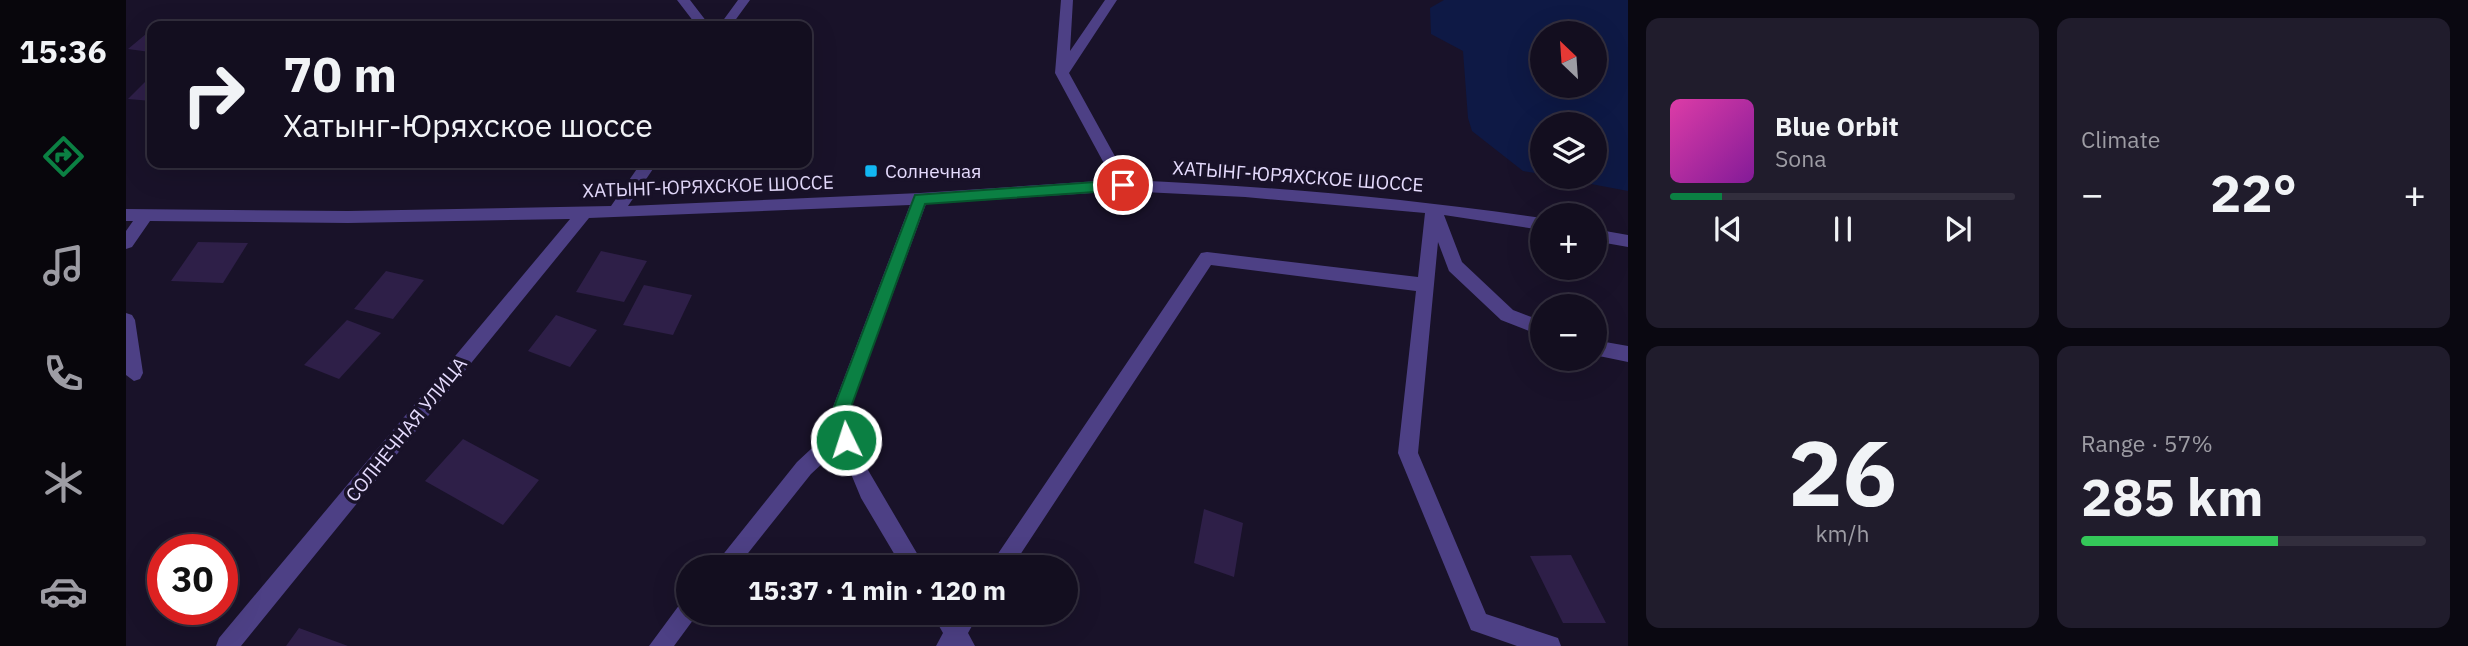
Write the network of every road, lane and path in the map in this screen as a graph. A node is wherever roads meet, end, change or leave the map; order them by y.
1 (682, 0) edge
2 (744, 0) edge
3 (1068, 0) edge
4 (1111, 0) edge
5 (700, 21) edge
6 (729, 21) edge
7 (1062, 73) junction
8 (646, 168) edge
9 (1123, 185) junction
10 (920, 199) junction
11 (1433, 208) junction
12 (585, 212) junction
13 (615, 212) junction
14 (126, 215) edge
15 (146, 215) junction
16 (1530, 223) edge
17 (1607, 237) edge
18 (1628, 241) edge
19 (126, 243) edge
20 (1425, 285) junction
21 (126, 320) edge
22 (1530, 324) edge
23 (1607, 350) edge
24 (1628, 354) edge
25 (134, 373) dead end
26 (846, 440) junction
27 (734, 555) edge
28 (907, 555) edge
29 (1008, 555) edge
30 (677, 625) edge
31 (948, 625) edge
32 (963, 625) edge
33 (955, 642) edge
34 (228, 646) edge
35 (660, 646) edge
36 (1550, 646) edge

1 - 5 street
2 - 6 street
3 - 7 street
4 - 7 street
7 - 9 street
8 - 13 street
9 - 10 street, ХАТЫНГ-ЮРЯХСКОЕ ШОССЕ
9 - 11 street, ХАТЫНГ-ЮРЯХСКОЕ ШОССЕ
10 - 13 street, ХАТЫНГ-ЮРЯХСКОЕ ШОССЕ
10 - 26 street
11 - 16 street, ХАТЫНГ-ЮРЯХСКОЕ ШОССЕ
11 - 20 street
11 - 22 street
12 - 13 street, ХАТЫНГ-ЮРЯХСКОЕ ШОССЕ
12 - 15 street, ХАТЫНГ-ЮРЯХСКОЕ ШОССЕ
12 - 34 street, СОЛНЕЧНАЯ УЛИЦА
14 - 15 street, ХАТЫНГ-ЮРЯХСКОЕ ШОССЕ
15 - 19 street
17 - 18 street
20 - 29 street
20 - 36 street
21 - 25 street
23 - 24 street
26 - 27 street
26 - 28 street
30 - 35 street
31 - 33 street
32 - 33 street

